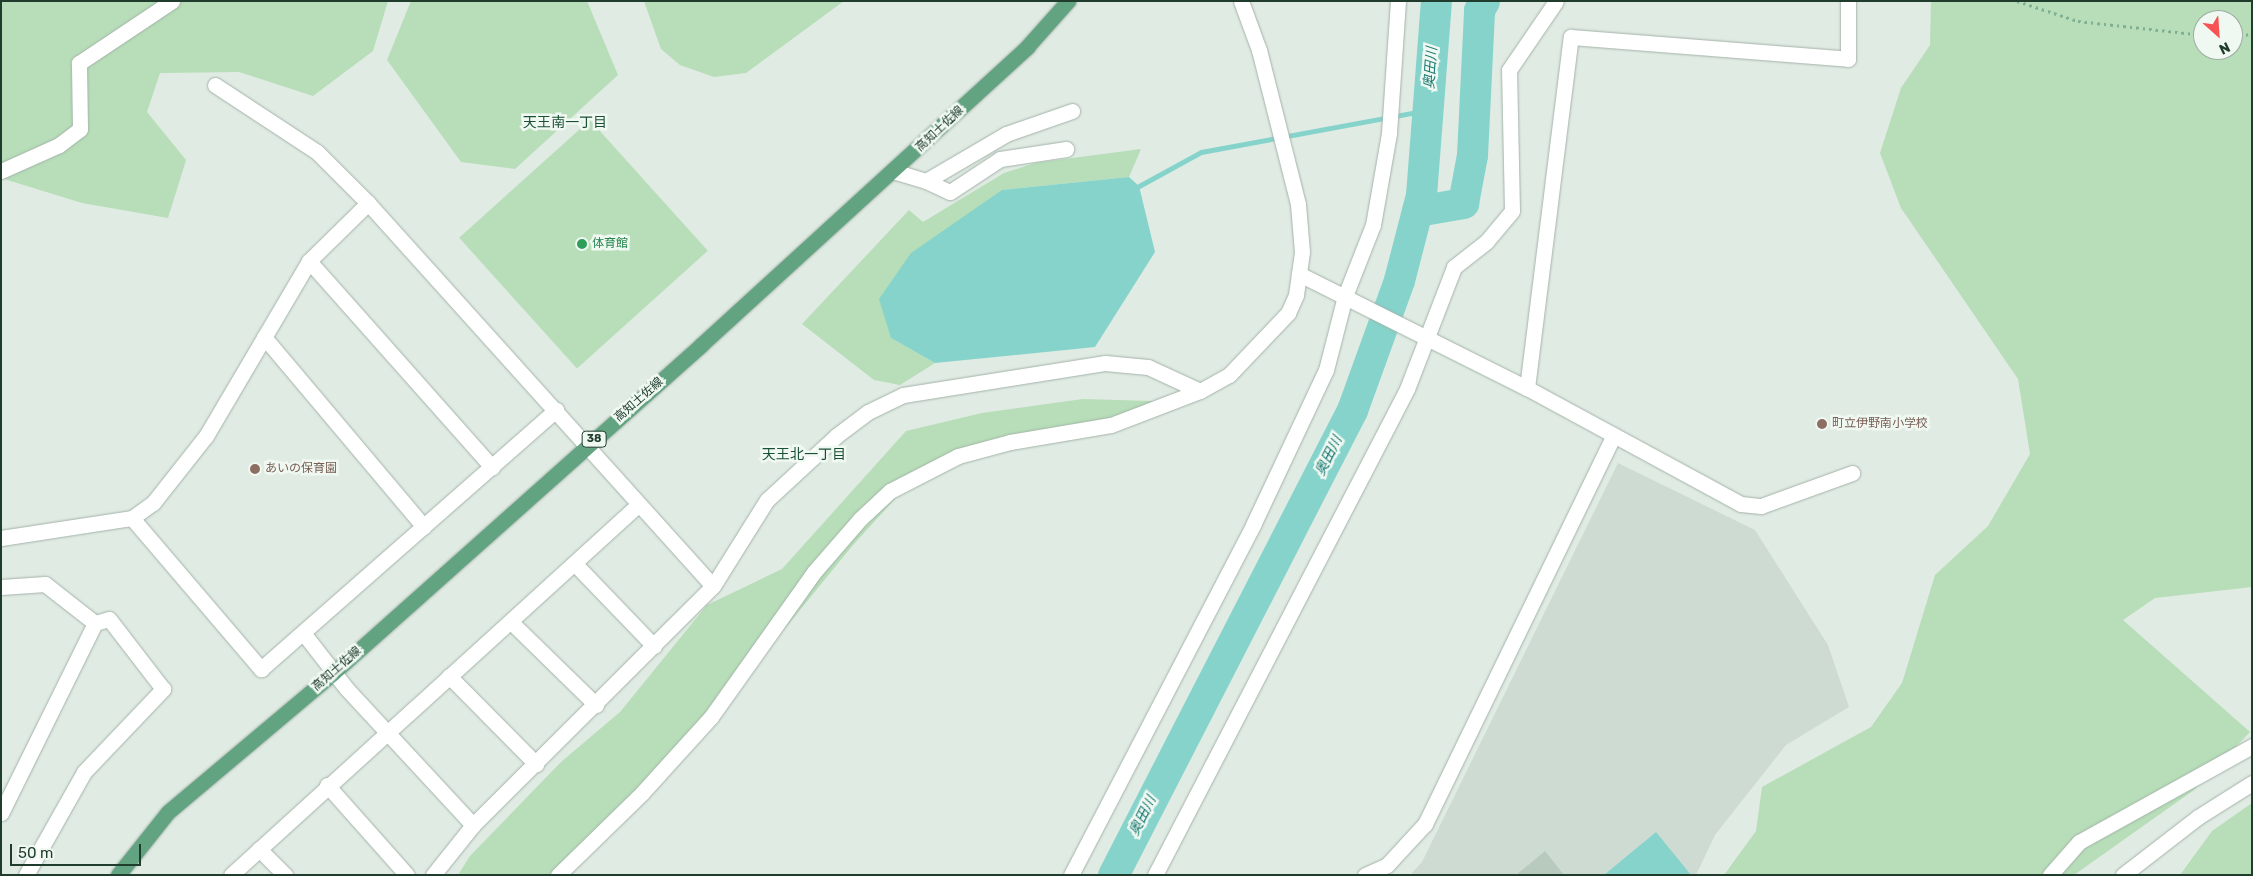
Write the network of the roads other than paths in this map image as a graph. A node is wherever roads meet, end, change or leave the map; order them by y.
1 (172, 1) edge
2 (1068, 1) edge
3 (1241, 1) edge
4 (1398, 1) edge
5 (1556, 1) edge
6 (1848, 1) edge
7 (215, 86) dead end
8 (1072, 111) dead end
9 (1066, 149) dead end
10 (1, 171) edge
11 (893, 171) junction
12 (926, 181) junction
13 (368, 203) junction
14 (309, 261) junction
15 (1299, 274) junction
16 (1345, 296) junction
17 (264, 337) junction
18 (1429, 339) junction
19 (1527, 388) junction
20 (1200, 391) junction
21 (556, 410) junction
22 (1614, 435) junction
23 (588, 445) junction
24 (492, 467) junction
25 (1852, 473) dead end
26 (639, 504) junction
27 (132, 518) junction
28 (424, 527) junction
29 (1, 538) edge
30 (576, 564) junction
31 (713, 586) junction
32 (3, 590) edge
33 (511, 622) junction
34 (96, 624) junction
35 (304, 634) junction
36 (654, 646) junction
37 (333, 673) junction
38 (449, 676) junction
39 (596, 706) junction
40 (385, 732) junction
41 (2252, 746) edge
42 (536, 764) junction
43 (2252, 783) edge
44 (327, 786) junction
45 (1, 813) edge
46 (473, 825) junction
47 (259, 849) junction
48 (26, 875) edge
49 (118, 875) edge
50 (231, 875) edge
51 (285, 875) edge
52 (407, 875) edge
53 (433, 875) edge
54 (558, 875) edge
55 (1071, 875) edge
56 (1155, 875) edge
57 (1365, 875) edge
58 (2050, 875) edge
59 (2123, 875) edge

1 - 10 street
2 - 11 main road, 高知土佐線 / 38
3 - 15 street
4 - 16 street
5 - 18 street
6 - 19 street
7 - 13 street
8 - 12 street
9 - 12 street
11 - 12 street
11 - 23 main road, 高知土佐線 / 38
13 - 14 street
13 - 21 street
14 - 17 street
14 - 24 street
15 - 16 street
15 - 20 street
16 - 18 street
16 - 55 street
17 - 27 street
17 - 28 street
18 - 19 street
18 - 56 street
19 - 22 street
20 - 31 street
20 - 54 street
21 - 23 street
21 - 24 street
22 - 25 street
22 - 57 street
23 - 26 street
23 - 37 main road, 高知土佐線 / 38
24 - 28 street
26 - 30 street
26 - 31 street
27 - 29 street
27 - 35 street
28 - 35 street
30 - 33 street
30 - 36 street
31 - 36 street
32 - 34 street
33 - 38 street
33 - 39 street
34 - 45 street
34 - 48 street
35 - 37 street
36 - 39 street
37 - 40 street
37 - 49 main road, 高知土佐線 / 38
38 - 40 street
38 - 42 street
39 - 42 street
40 - 44 street
40 - 46 street
41 - 58 street
42 - 46 street
43 - 59 street
44 - 47 street
44 - 52 street
46 - 53 street
47 - 50 street
47 - 51 street

